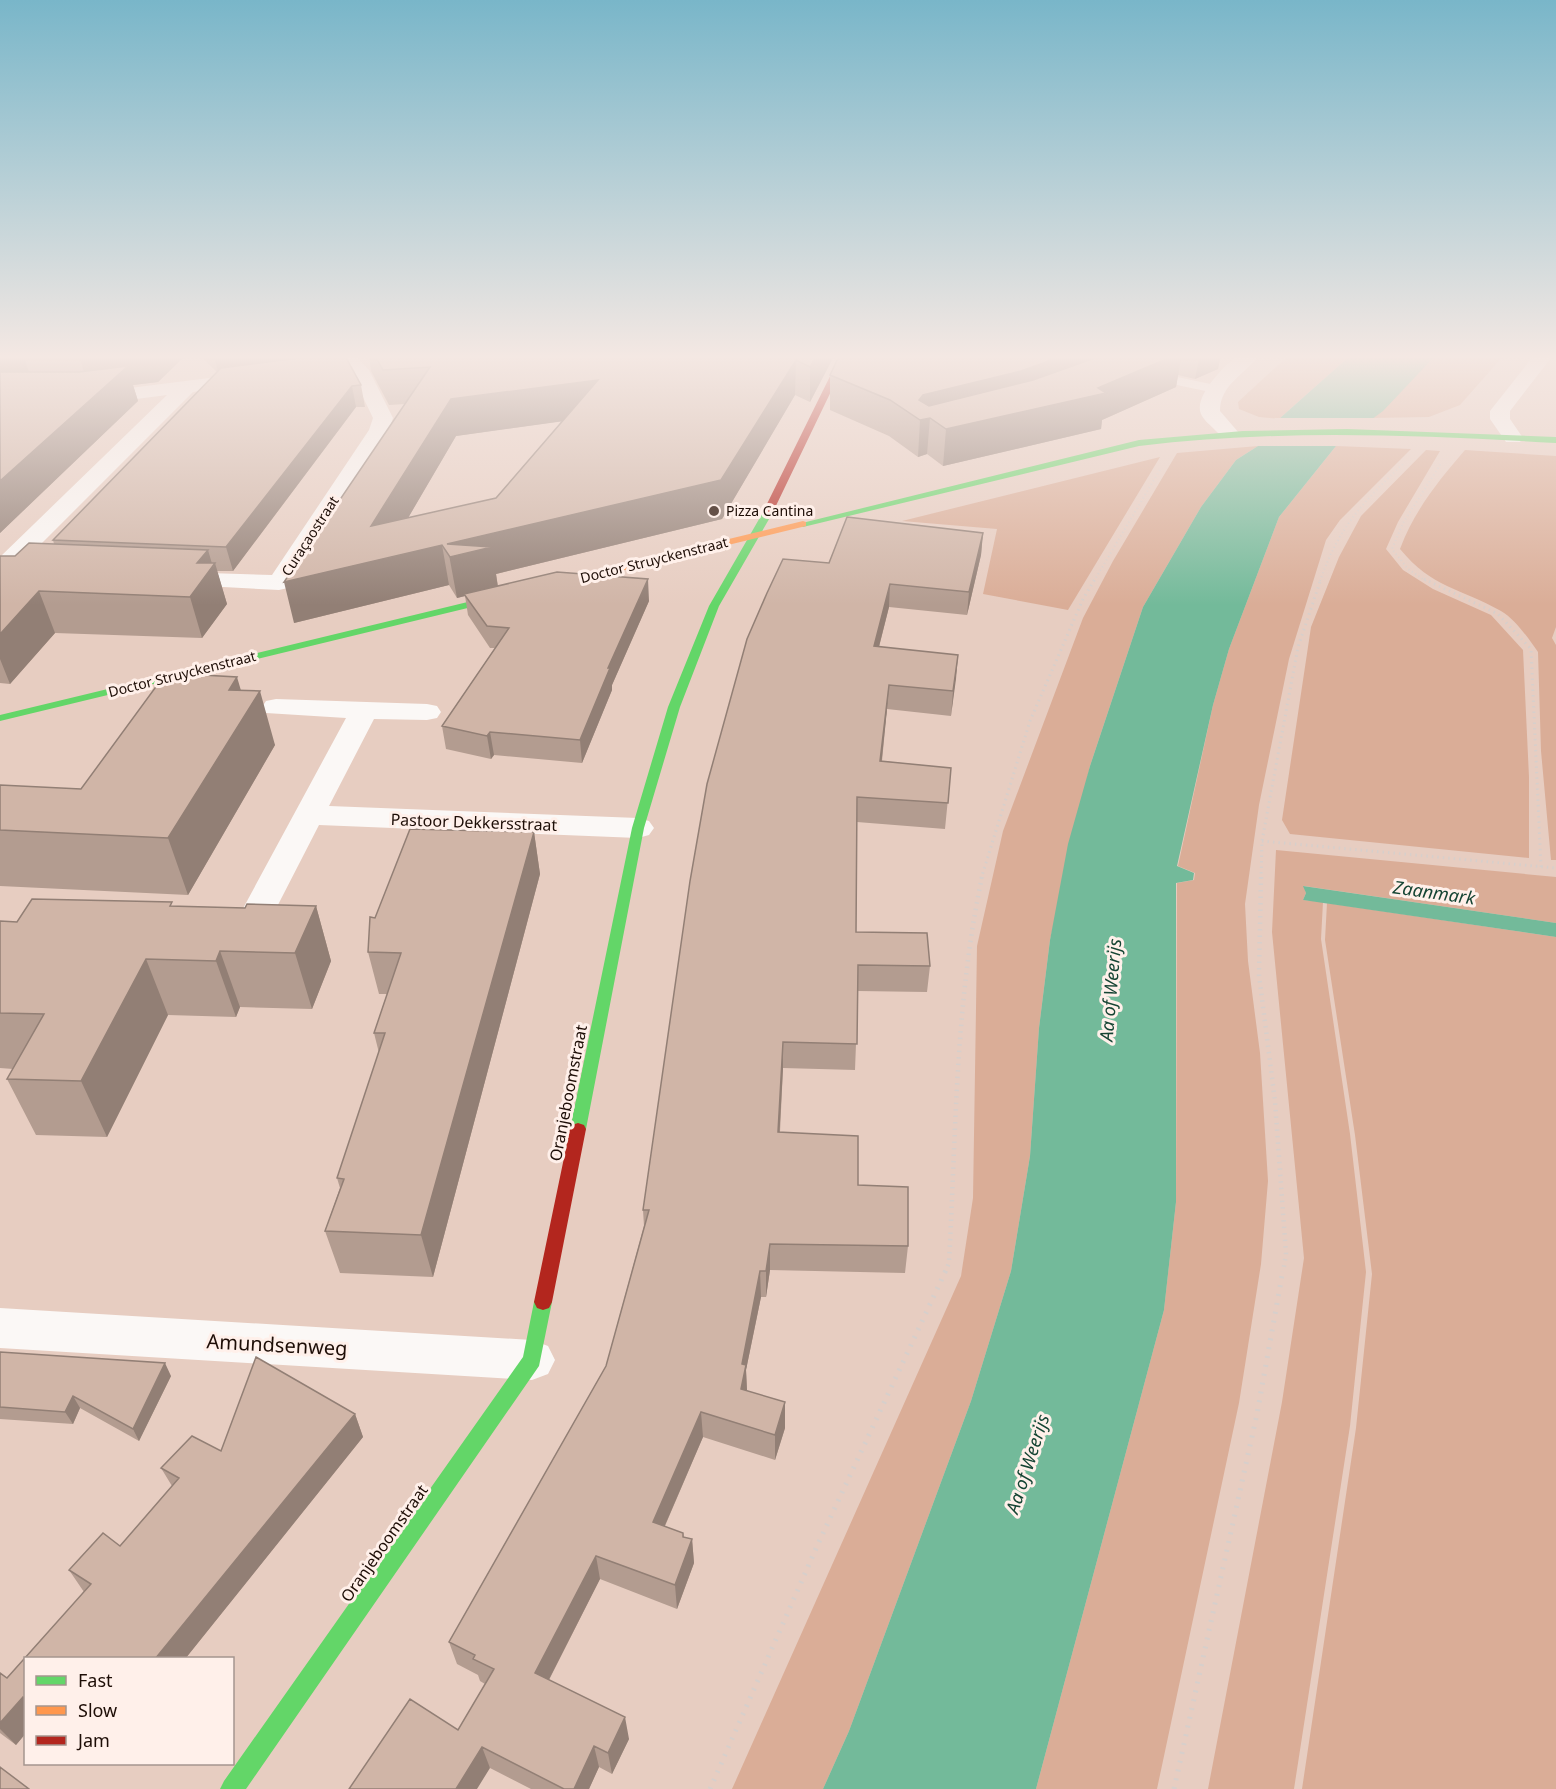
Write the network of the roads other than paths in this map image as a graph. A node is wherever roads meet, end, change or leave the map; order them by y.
1 (136, 437) edge
2 (374, 437) edge
3 (805, 437) edge
4 (1173, 437) edge
5 (1497, 437) edge
6 (1513, 438) joint
7 (1556, 440) edge
8 (754, 535) junction
9 (0, 572) edge
10 (35, 573) edge
11 (151, 578) edge
12 (276, 707) dead end
13 (364, 710) junction
14 (427, 712) dead end
15 (0, 718) edge
16 (309, 815) junction
17 (638, 828) junction
18 (204, 924) edge
19 (11, 1329) edge
20 (532, 1360) junction
21 (232, 1789) edge

1 - 9 street
2 - 11 street, Curaçaostraat
3 - 8 street, Oranjeboomstraat
4 - 8 street, Doctor Struyckenstraat
5 - 6 street, Doctor Struyckenstraat
6 - 7 street, Doctor Struyckenstraat
8 - 15 street, Doctor Struyckenstraat
8 - 17 street, Oranjeboomstraat
9 - 10 street
12 - 13 street
13 - 14 street
13 - 16 street
16 - 17 street, Pastoor Dekkersstraat
16 - 18 street
17 - 20 street, Oranjeboomstraat
19 - 20 street, Amundsenweg
20 - 21 street, Oranjeboomstraat

